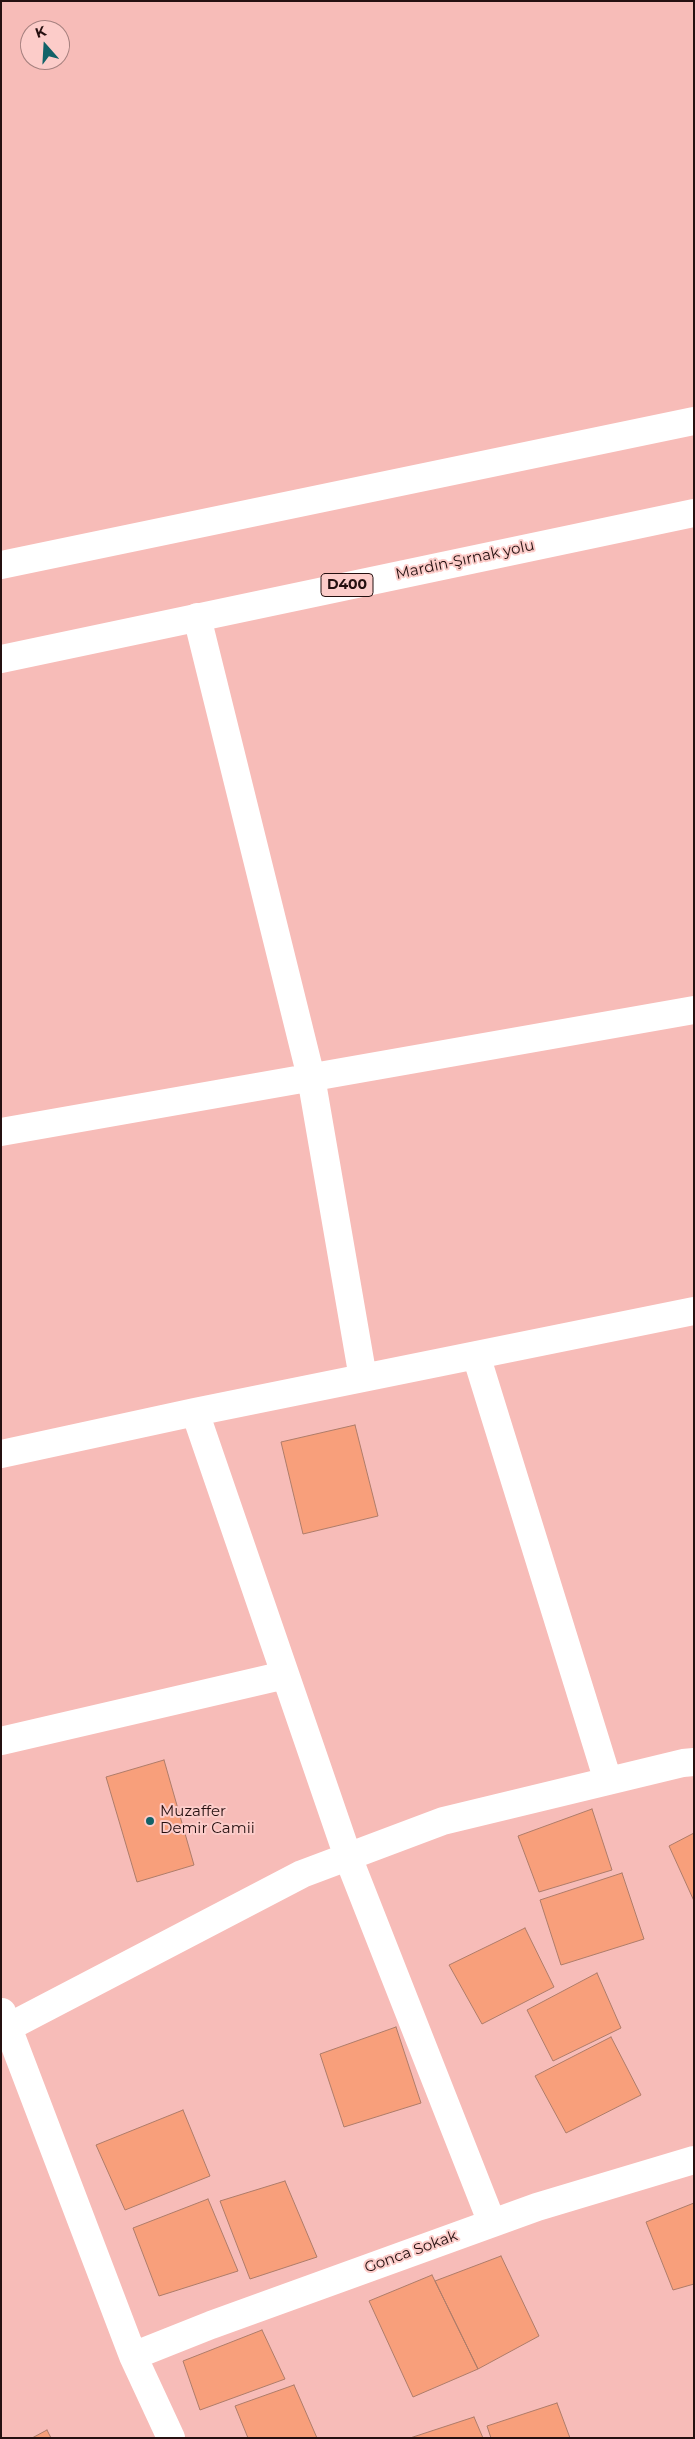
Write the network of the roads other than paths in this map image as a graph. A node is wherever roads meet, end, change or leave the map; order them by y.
1 (694, 421) edge
2 (694, 513) edge
3 (1, 565) edge
4 (197, 617) junction
5 (1, 659) edge
6 (694, 1010) edge
7 (311, 1077) junction
8 (1, 1132) edge
9 (694, 1311) edge
10 (476, 1355) junction
11 (363, 1378) junction
12 (195, 1412) junction
13 (1, 1454) edge
14 (285, 1676) junction
15 (1, 1741) edge
16 (694, 1762) edge
17 (608, 1781) junction
18 (348, 1857) junction
19 (4, 2023) edge
20 (694, 2160) edge
21 (492, 2223) junction
22 (133, 2356) junction
23 (171, 2438) edge

1 - 3 main road
2 - 4 main road, Mardin-Şırnak yolu / D400
4 - 5 main road, Mardin-Şırnak yolu / D400
4 - 7 main road
6 - 7 main road
7 - 8 main road
7 - 11 main road
9 - 10 main road
10 - 11 main road
10 - 17 main road
11 - 12 main road
12 - 13 main road
12 - 14 main road
14 - 15 main road
14 - 18 main road
16 - 17 main road
17 - 18 main road
18 - 19 main road
18 - 21 main road
19 - 22 main road
20 - 21 main road, Gonca Sokak
21 - 22 main road, Gonca Sokak
22 - 23 main road

